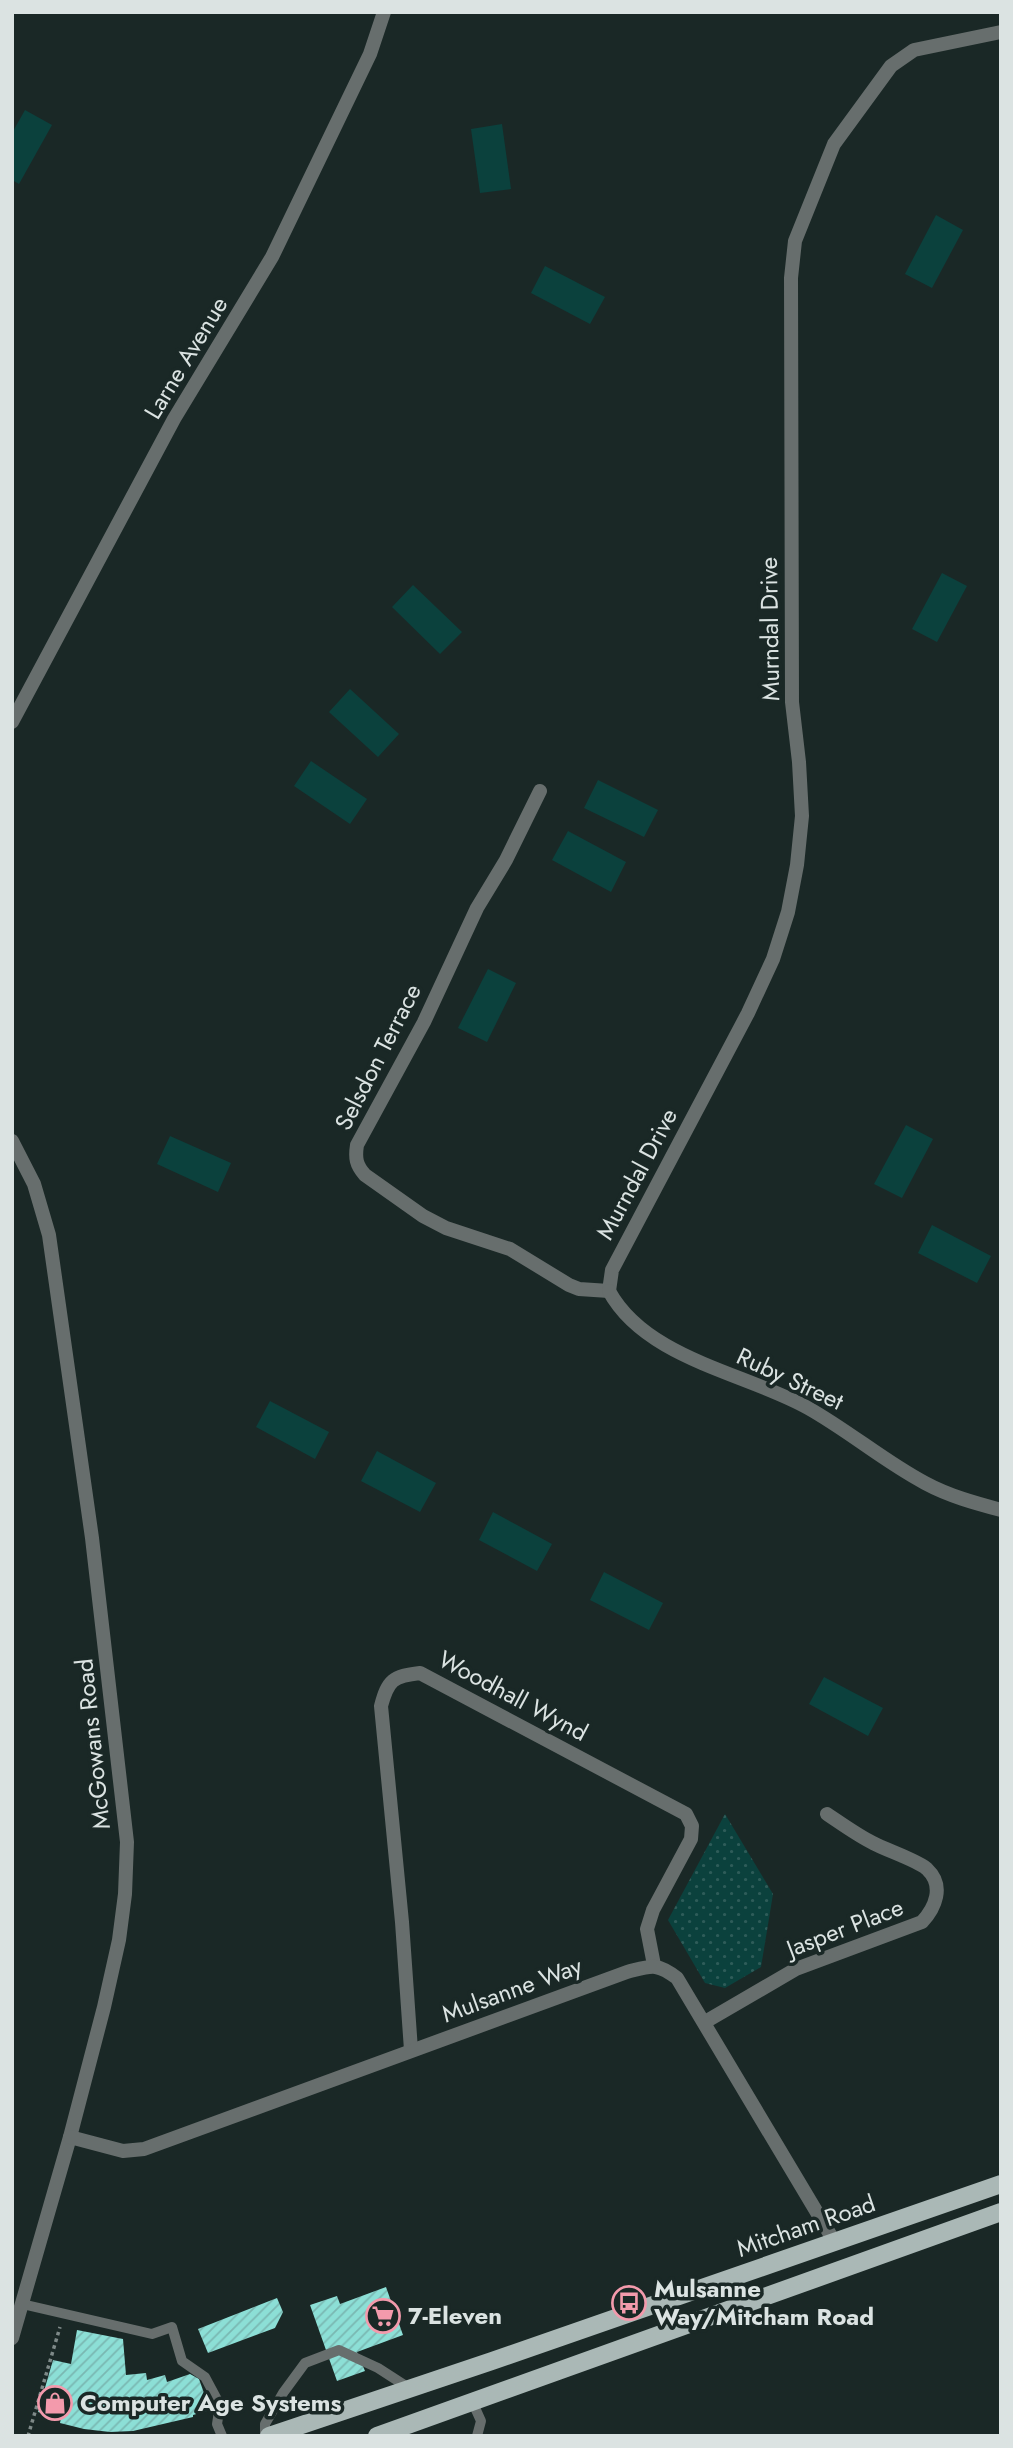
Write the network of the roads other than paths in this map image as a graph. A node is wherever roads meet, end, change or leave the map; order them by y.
1 (384, 12) edge
2 (1001, 32) edge
3 (12, 722) edge
4 (540, 791) dead end
5 (12, 1141) edge
6 (609, 1291) junction
7 (1001, 1510) edge
8 (827, 1814) dead end
9 (654, 1965) junction
10 (705, 2022) junction
11 (411, 2050) junction
12 (70, 2137) junction
13 (1001, 2184) edge
14 (1001, 2212) edge
15 (834, 2241) junction
16 (845, 2266) junction
17 (22, 2304) junction
18 (12, 2339) edge
19 (459, 2372) junction
20 (409, 2388) junction
21 (472, 2401) junction
22 (222, 2436) edge
23 (267, 2436) edge
24 (377, 2436) edge
25 (477, 2436) edge

1 - 3 street, Larne Avenue
2 - 6 street, Murndal Drive
4 - 6 street, Selsdon Terrace
5 - 12 street, McGowans Road
6 - 7 street, Ruby Street
8 - 10 street, Jasper Place
9 - 10 street
9 - 11 street, Mulsanne Way
9 - 11 street, Woodhall Wynd
10 - 15 street
11 - 12 street, Mulsanne Way
12 - 17 street, McGowans Road
13 - 15 main road, Mitcham Road
14 - 16 main road, Mitcham Road
15 - 16 main road
15 - 19 main road, Mitcham Road
16 - 21 main road, Mitcham Road
17 - 18 street, McGowans Road
17 - 22 lane
19 - 20 main road, Mitcham Road
19 - 21 main road
20 - 23 main road, Mitcham Road
20 - 23 lane
21 - 24 main road, Mitcham Road
21 - 25 lane

